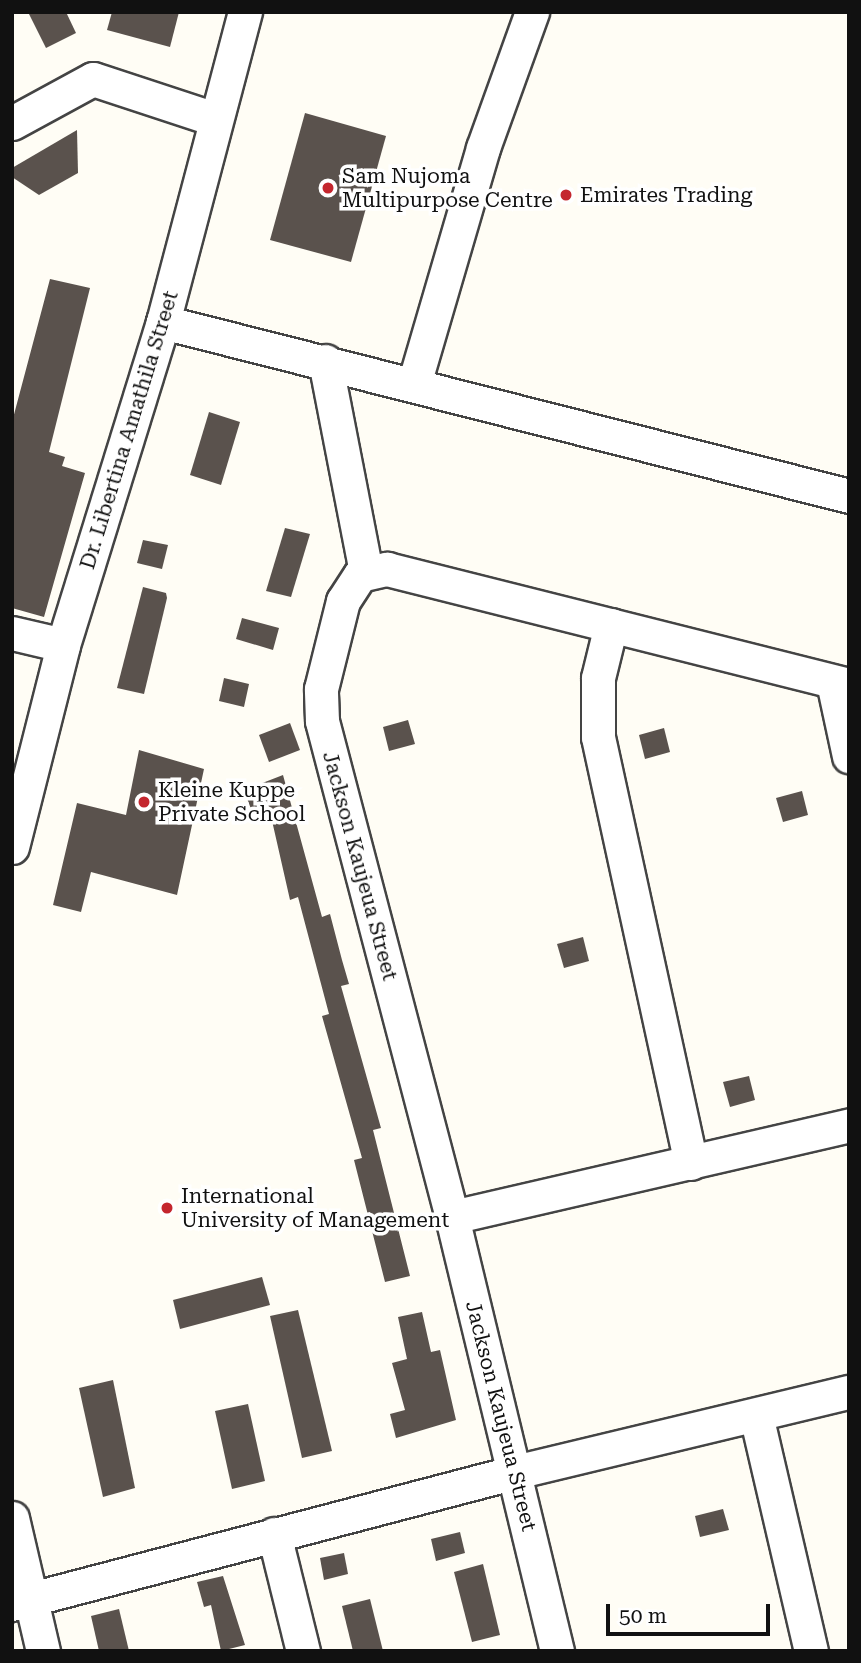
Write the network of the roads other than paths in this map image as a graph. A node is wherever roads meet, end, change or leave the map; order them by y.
1 (246, 12) edge
2 (532, 12) edge
3 (215, 119) junction
4 (12, 123) edge
5 (163, 322) junction
6 (325, 361) junction
7 (414, 384) junction
8 (849, 496) edge
9 (366, 572) junction
10 (611, 625) junction
11 (12, 633) edge
12 (64, 645) junction
13 (841, 683) edge
14 (849, 756) edge
15 (12, 847) edge
16 (849, 1125) edge
17 (691, 1163) junction
18 (452, 1217) junction
19 (849, 1392) edge
20 (756, 1415) junction
21 (515, 1472) junction
22 (12, 1518) edge
23 (274, 1534) junction
24 (22, 1601) edge
25 (43, 1651) edge
26 (303, 1651) edge
27 (557, 1651) edge
28 (811, 1651) edge

1 - 3 street, Dr. Libertina Amathila Street
2 - 7 street
3 - 4 street
3 - 5 street, Dr. Libertina Amathila Street
5 - 6 street
5 - 12 street, Dr. Libertina Amathila Street
6 - 7 street
6 - 9 street
7 - 8 street
9 - 10 street
9 - 18 street, Jackson Kaujeua Street
10 - 13 street
10 - 17 street
11 - 12 street
12 - 15 street, Dr. Libertina Amathila Street
13 - 14 street
16 - 17 street
17 - 18 street
18 - 21 street, Jackson Kaujeua Street
19 - 20 street
20 - 21 street
20 - 28 street
21 - 23 street
21 - 27 street, Jackson Kaujeua Street
22 - 24 street
23 - 24 street
23 - 26 street
24 - 25 street

